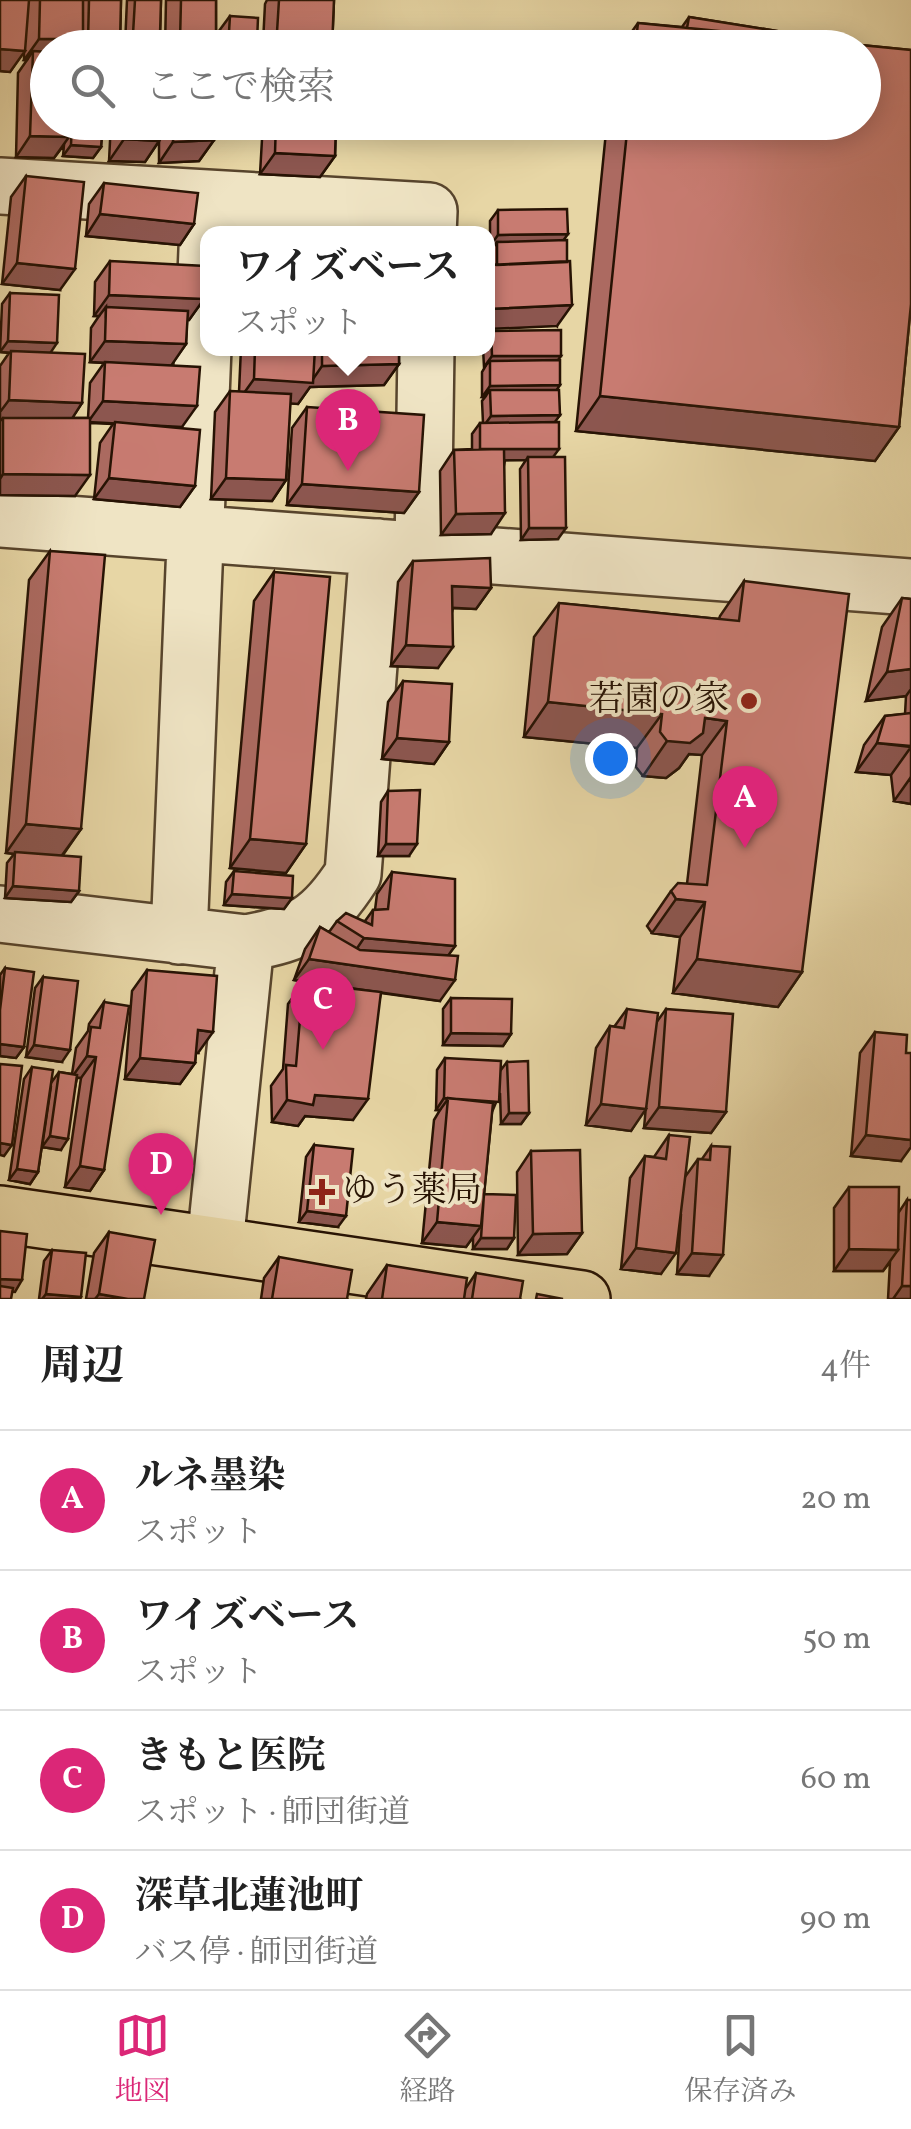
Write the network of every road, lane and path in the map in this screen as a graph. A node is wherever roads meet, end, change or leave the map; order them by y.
1 (0, 186) edge
2 (209, 201) junction
3 (208, 226) edge
4 (428, 226) edge
5 (204, 356) edge
6 (425, 356) edge
7 (0, 520) edge
8 (198, 534) junction
9 (400, 549) junction
10 (911, 586) edge
11 (0, 914) edge
12 (179, 936) junction
13 (246, 943) junction
14 (0, 1214) edge
15 (216, 1244) junction
16 (582, 1299) edge

1 - 2 street
2 - 3 street
2 - 4 street
5 - 8 street
6 - 9 street
7 - 8 street
8 - 9 street
8 - 12 street
9 - 10 street
9 - 13 street
11 - 12 street
12 - 13 street
13 - 15 street
14 - 15 main road
15 - 16 main road

